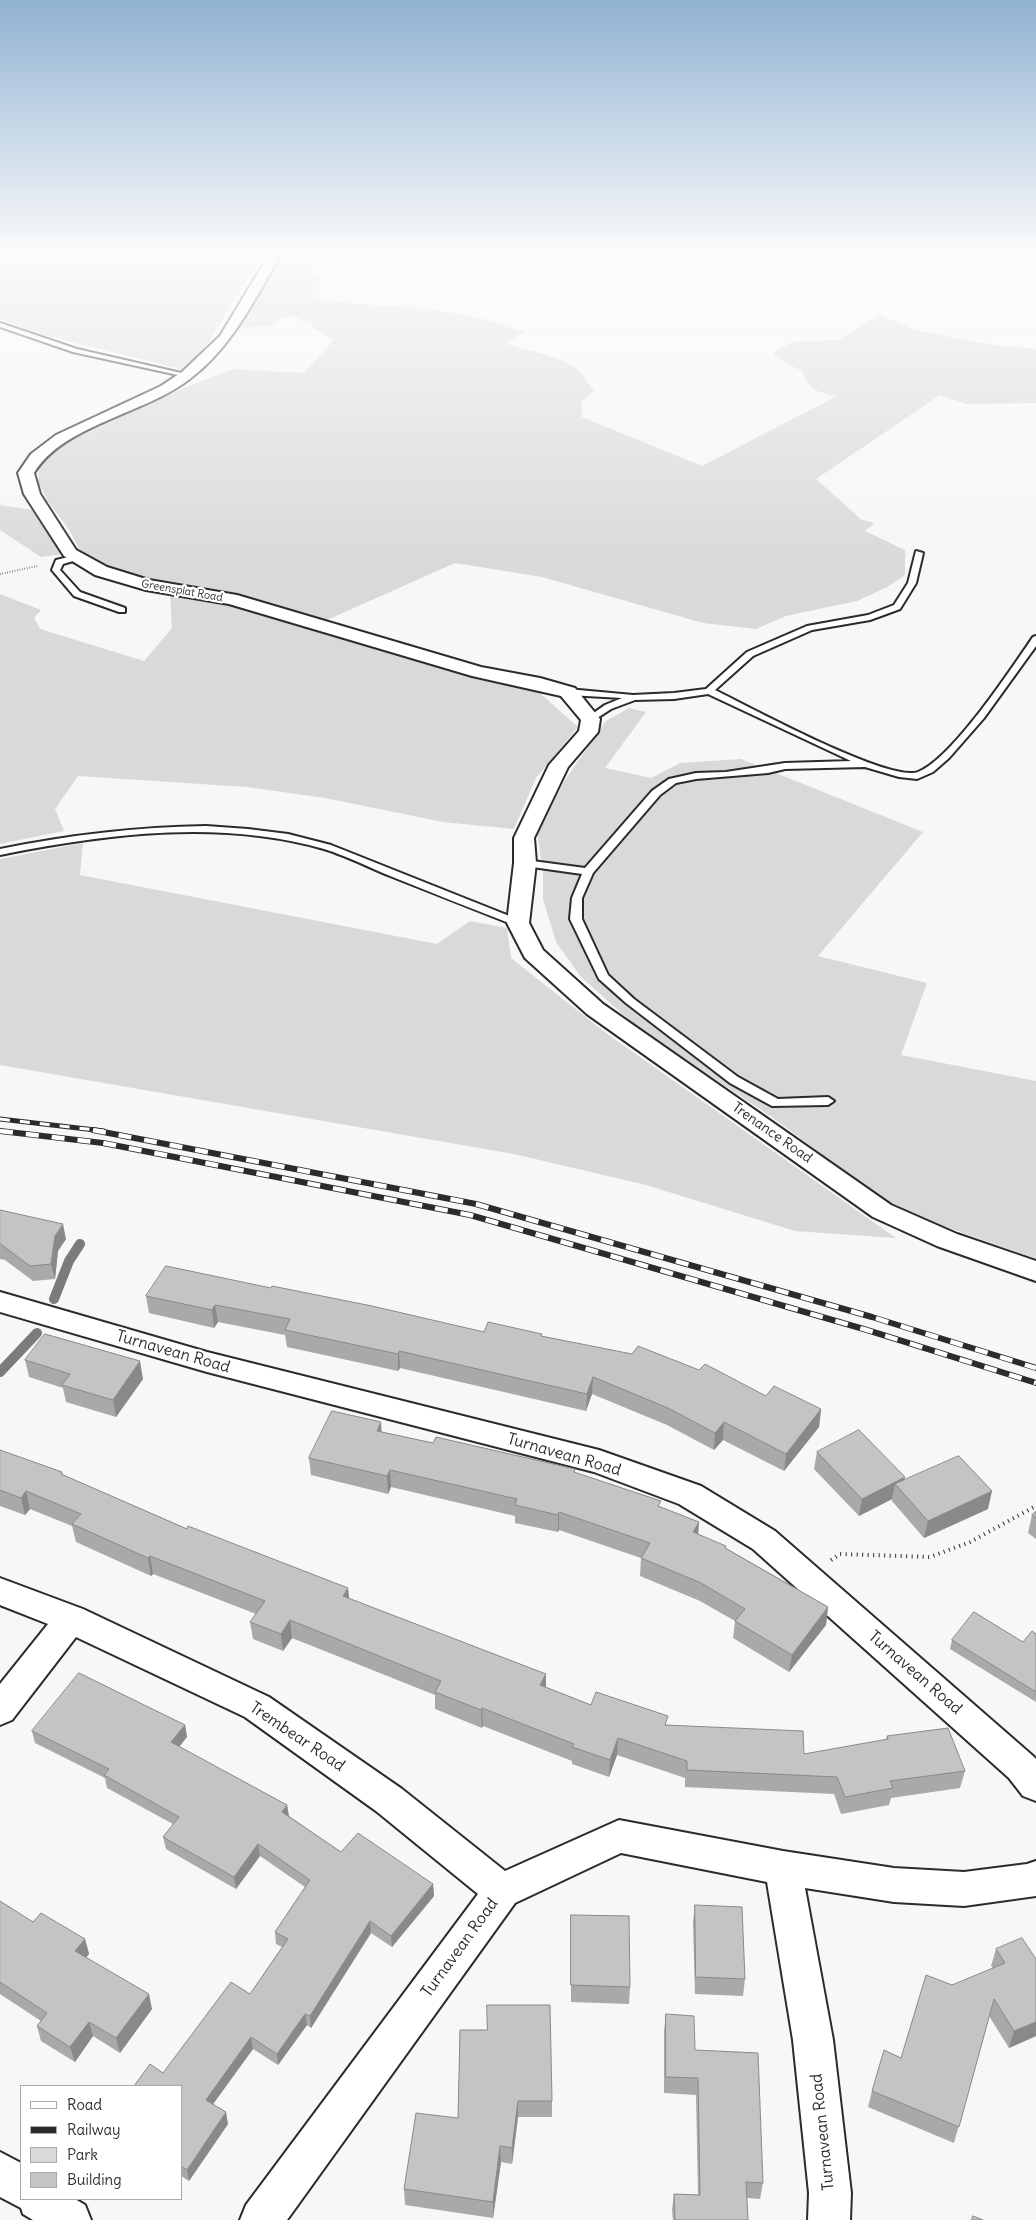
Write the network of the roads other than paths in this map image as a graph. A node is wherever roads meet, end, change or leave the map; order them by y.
1 (101, 357) edge
2 (206, 357) edge
3 (187, 375) junction
4 (919, 553) dead end
5 (77, 557) junction
6 (122, 610) dead end
7 (1036, 640) edge
8 (709, 691) junction
9 (568, 692) junction
10 (634, 697) junction
11 (591, 718) junction
12 (866, 764) junction
13 (0, 852) edge
14 (525, 863) junction
15 (588, 872) junction
16 (518, 923) junction
17 (828, 1102) dead end
18 (1036, 1271) edge
19 (0, 1302) edge
20 (0, 1590) edge
21 (71, 1619) junction
22 (0, 1710) edge
23 (1036, 1785) edge
24 (783, 1868) junction
25 (1036, 1878) edge
26 (502, 1890) junction
27 (0, 2173) edge
28 (20, 2186) edge
29 (40, 2200) edge
30 (70, 2220) edge
31 (262, 2220) edge
32 (829, 2220) edge

1 - 3 lane
2 - 3 street, Greensplat Road
3 - 5 street, Greensplat Road
4 - 8 lane
5 - 6 lane
5 - 9 street, Greensplat Road
7 - 12 lane
8 - 10 lane
8 - 12 lane
9 - 10 lane
9 - 11 street
10 - 11 lane
11 - 14 street
12 - 15 lane
13 - 16 lane
14 - 15 lane
14 - 16 street
15 - 17 lane
16 - 18 street, Trenance Road
19 - 23 street, Turnavean Road
20 - 21 street, Trembear Road
21 - 22 street
21 - 26 street, Trembear Road
24 - 25 street, Turnavean Road
24 - 26 street, Turnavean Road
24 - 32 street, Turnavean Road
26 - 31 street, Turnavean Road
27 - 28 street
29 - 30 street

